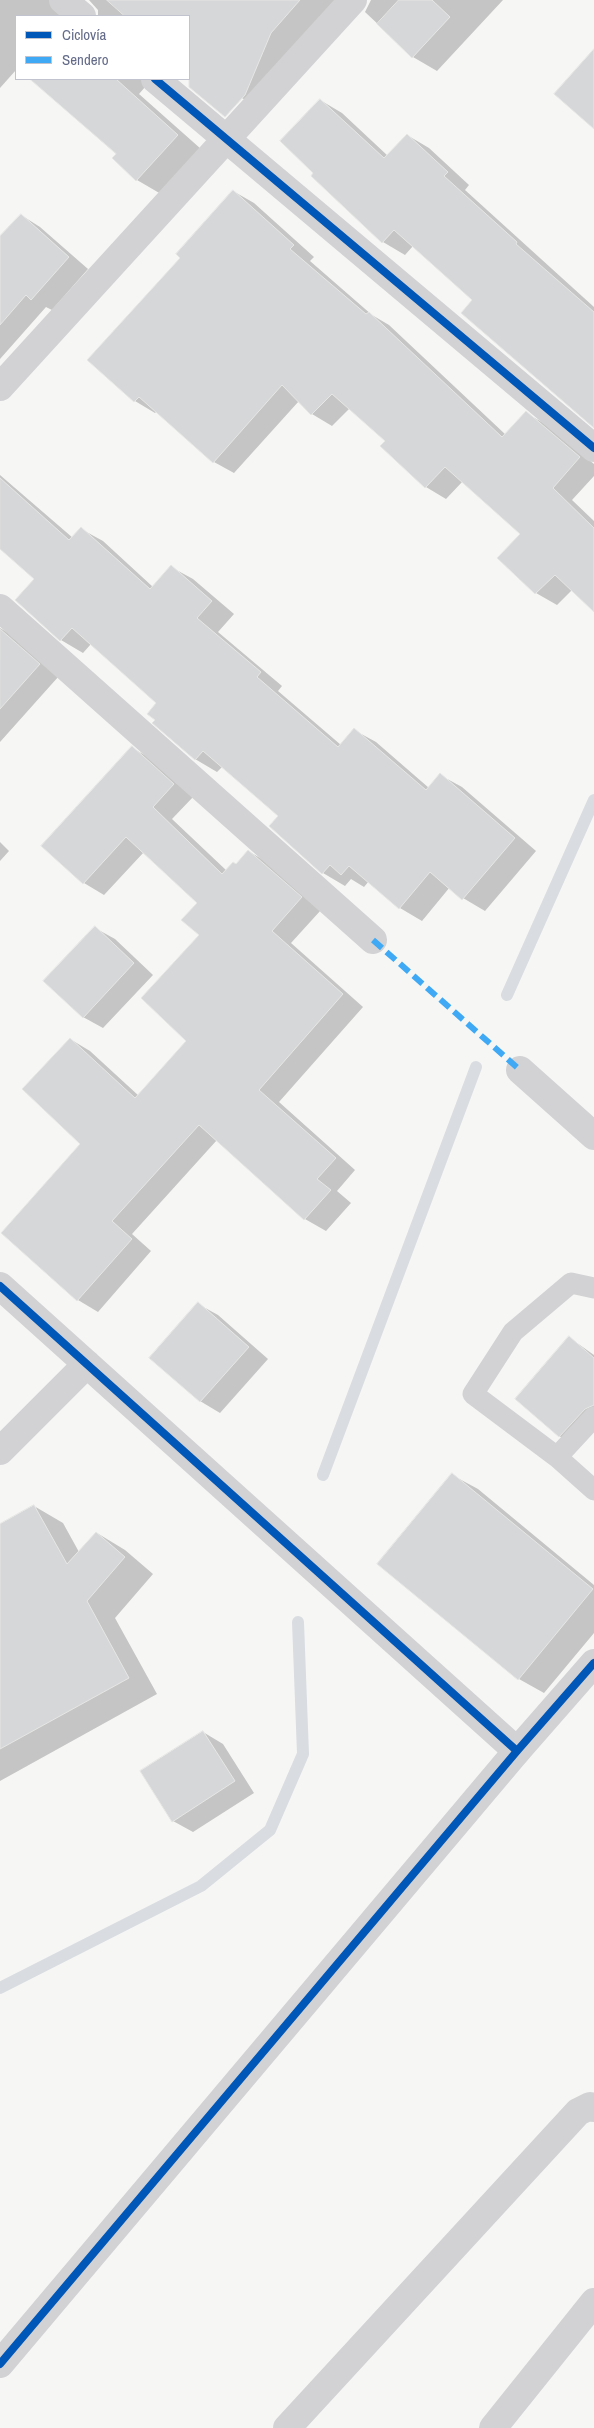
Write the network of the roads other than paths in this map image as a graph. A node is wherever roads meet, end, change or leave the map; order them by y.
1 (63, 0) edge
2 (353, 0) edge
3 (81, 15) edge
4 (156, 80) edge
5 (226, 139) junction
6 (0, 386) edge
7 (594, 448) edge
8 (0, 608) edge
9 (373, 940) dead end
10 (520, 1070) dead end
11 (594, 1136) edge
12 (0, 1286) edge
13 (594, 1288) edge
14 (87, 1364) junction
15 (594, 1417) edge
16 (0, 1452) edge
17 (557, 1458) junction
18 (594, 1490) edge
19 (594, 1663) edge
20 (517, 1751) junction
21 (594, 2108) edge
22 (594, 2302) edge
23 (0, 2364) edge
24 (286, 2428) edge
25 (493, 2428) edge

1 - 3 street
2 - 5 street
4 - 5 street
5 - 6 street
5 - 7 street
8 - 9 street
10 - 11 street
12 - 14 street
13 - 17 lane
14 - 16 street
14 - 20 street
15 - 17 lane
17 - 18 lane
19 - 20 street
20 - 23 street
21 - 24 street
22 - 25 street

